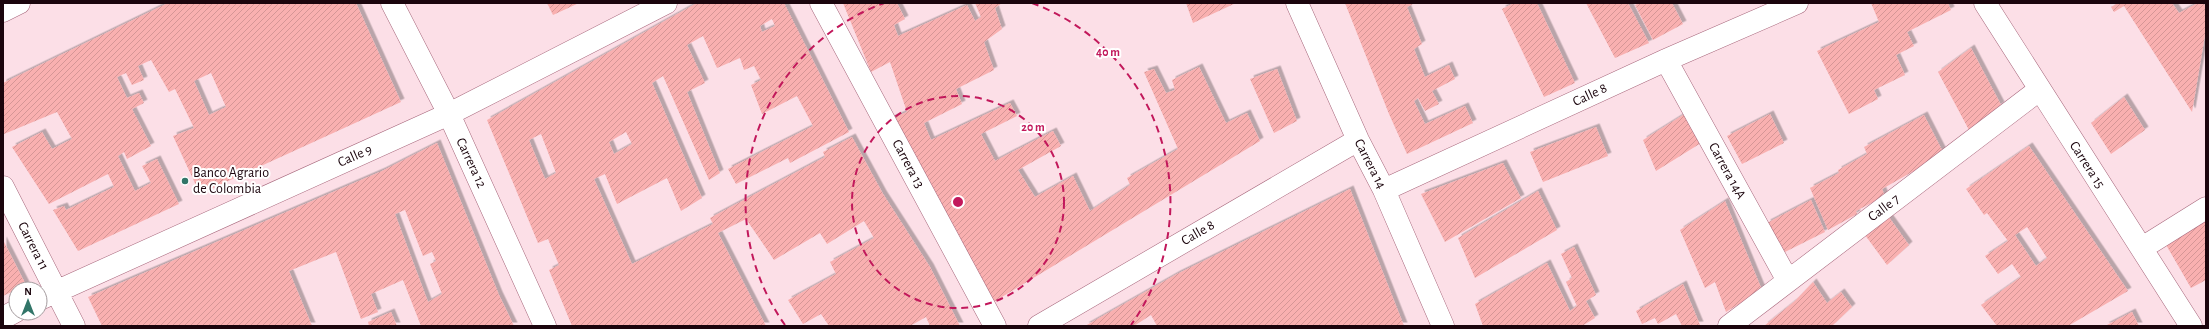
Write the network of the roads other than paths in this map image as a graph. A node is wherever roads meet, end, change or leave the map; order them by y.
1 (19, 3) edge
2 (392, 3) edge
3 (666, 3) edge
4 (821, 3) edge
5 (1297, 3) edge
6 (1798, 3) edge
7 (1985, 3) edge
8 (3, 11) edge
9 (1666, 60) junction
10 (2039, 90) junction
11 (449, 114) junction
12 (1358, 140) junction
13 (3, 187) edge
14 (1384, 190) junction
15 (2206, 208) edge
16 (2142, 248) junction
17 (42, 281) edge
18 (1788, 281) junction
19 (48, 295) edge
20 (74, 326) edge
21 (545, 326) edge
22 (995, 326) edge
23 (1039, 326) edge
24 (1442, 326) edge
25 (1729, 326) edge
26 (2191, 326) edge

1 - 8 street
2 - 11 street, Carrera 12
3 - 11 street, Calle 9
4 - 22 street, Carrera 13
5 - 12 street, Carrera 14
6 - 9 street, Calle 8
7 - 10 street, Carrera 15
9 - 14 street, Calle 8
9 - 18 street, Carrera 14A
10 - 16 street, Carrera 15
10 - 18 street, Calle 7
11 - 19 street, Calle 9
11 - 21 street, Carrera 12
12 - 14 street, Carrera 14
12 - 23 street, Calle 8
13 - 17 street, Carrera 11
14 - 24 street, Carrera 14
15 - 16 street
16 - 26 street, Carrera 15
18 - 25 street, Calle 7
19 - 20 street, Carrera 11

